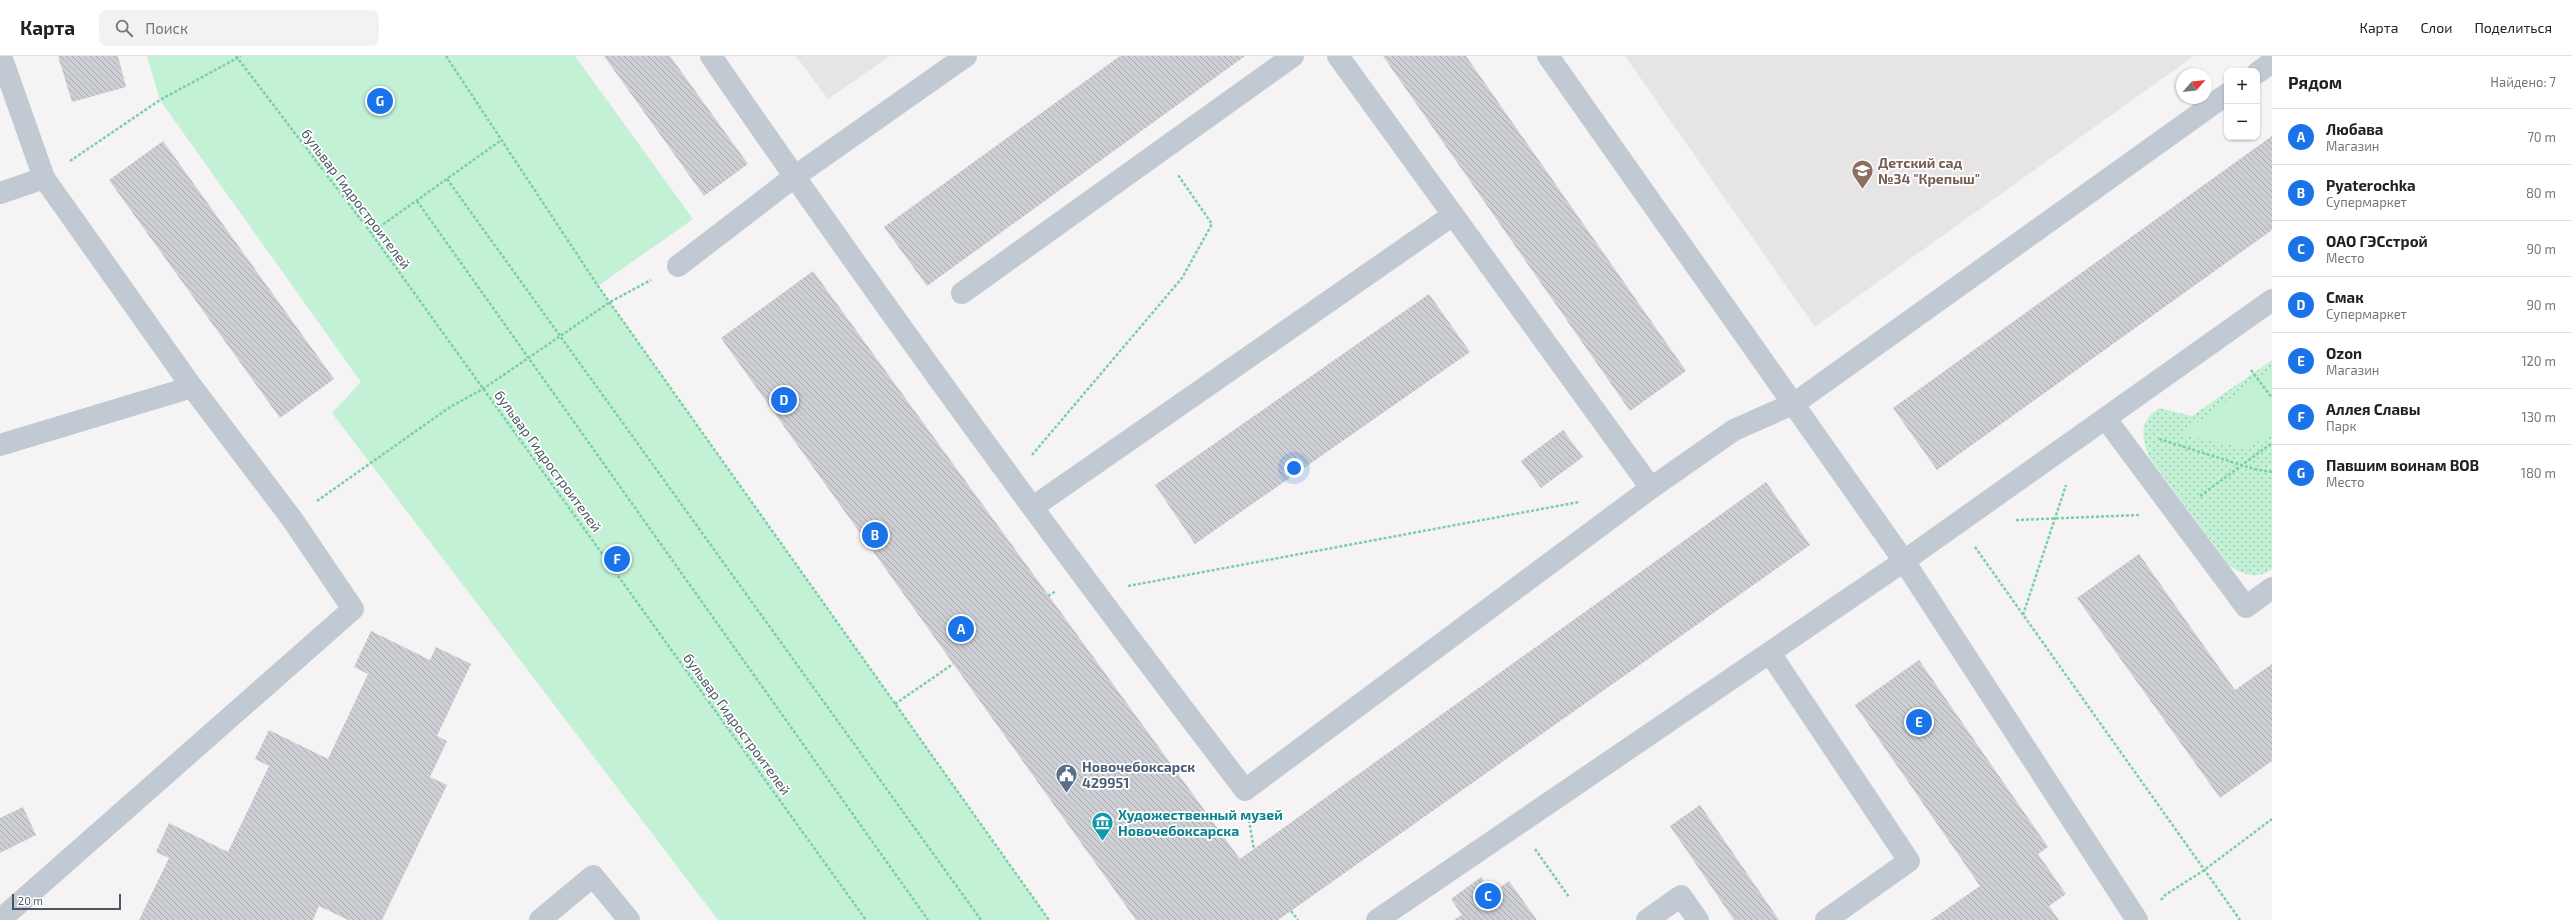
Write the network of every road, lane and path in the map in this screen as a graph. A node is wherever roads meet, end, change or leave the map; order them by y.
1 (1, 56) edge
2 (241, 56) edge
3 (446, 56) edge
4 (711, 56) edge
5 (966, 56) edge
6 (1293, 56) edge
7 (1338, 56) edge
8 (1548, 56) edge
9 (236, 57) edge
10 (2272, 62) edge
11 (2260, 71) edge
12 (2224, 96) edge
13 (500, 140) junction
14 (1161, 150) junction
15 (794, 177) junction
16 (44, 178) junction
17 (447, 179) junction
18 (0, 193) edge
19 (417, 201) junction
20 (1453, 215) junction
21 (371, 233) junction
22 (678, 266) joint
23 (962, 293) dead end
24 (2272, 300) edge
25 (610, 302) junction
26 (559, 336) junction
27 (528, 358) junction
28 (2252, 370) dead end
29 (192, 387) junction
30 (483, 388) junction
31 (2272, 398) edge
32 (1795, 403) junction
33 (2106, 418) junction
34 (2154, 438) dead end
35 (2272, 443) edge
36 (0, 445) edge
37 (2241, 465) junction
38 (2272, 472) edge
39 (1012, 478) junction
40 (2068, 481) dead end
41 (1651, 488) junction
42 (1580, 502) dead end
43 (1033, 507) junction
44 (2176, 513) junction
45 (292, 519) junction
46 (2055, 519) junction
47 (2010, 520) dead end
48 (1958, 523) junction
49 (1904, 561) junction
50 (2272, 588) edge
51 (1094, 592) junction
52 (2023, 615) junction
53 (1770, 653) junction
54 (954, 664) dead end
55 (895, 704) junction
56 (2272, 820) edge
57 (1518, 824) junction
58 (2203, 871) junction
59 (1569, 897) dead end
60 (2160, 902) dead end
61 (1291, 911) dead end
62 (0, 920) edge
63 (540, 920) edge
64 (629, 920) edge
65 (866, 920) edge
66 (928, 920) edge
67 (981, 920) edge
68 (1048, 920) edge
69 (1298, 920) edge
70 (1377, 920) edge
71 (1647, 920) edge
72 (1698, 920) edge
73 (1826, 920) edge
74 (2137, 920) edge
75 (2240, 920) edge

1 - 16 lane
2 - 9 path
3 - 13 path
4 - 15 lane
5 - 15 lane
6 - 14 lane
7 - 20 lane
8 - 32 lane
9 - 16 path
9 - 21 path, бульвар Гидростроителей
10 - 11 lane
12 - 32 lane
13 - 17 path
13 - 25 path
14 - 23 lane
14 - 39 path
15 - 22 lane
15 - 39 lane
16 - 18 lane
16 - 29 lane
17 - 19 path
17 - 26 path
19 - 21 path
19 - 27 path
20 - 41 lane
20 - 43 lane
21 - 30 path, бульвар Гидростроителей
22 - 25 path
24 - 33 lane
25 - 26 path
25 - 55 path
26 - 27 path
26 - 67 path
27 - 30 path
27 - 66 path
28 - 31 path
29 - 36 lane
29 - 45 lane
30 - 45 path
30 - 65 path, бульвар Гидростроителей
32 - 41 lane
32 - 49 lane
33 - 44 lane
33 - 48 lane
34 - 37 path
35 - 37 path
37 - 38 path
37 - 44 path
39 - 43 lane
40 - 46 path
41 - 51 lane
42 - 51 path
43 - 51 lane
44 - 46 path
44 - 50 lane
45 - 62 lane
46 - 47 path
46 - 52 path
48 - 49 lane
48 - 52 path
49 - 53 lane
49 - 74 lane
52 - 58 path
53 - 57 lane
53 - 73 lane
54 - 55 path
55 - 68 path
56 - 58 path
57 - 59 path
57 - 70 lane
58 - 60 path
58 - 75 path
61 - 69 path
63 - 64 lane
71 - 72 lane

